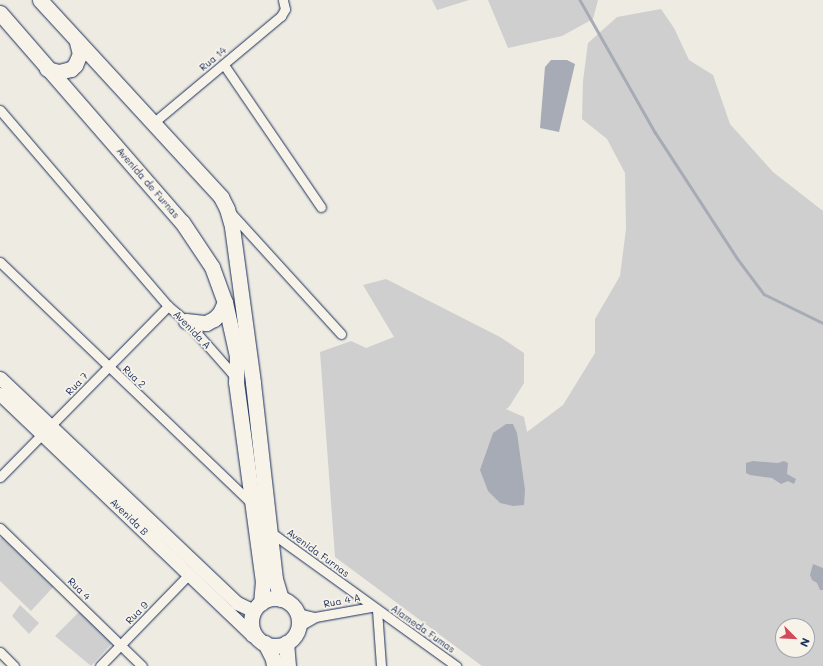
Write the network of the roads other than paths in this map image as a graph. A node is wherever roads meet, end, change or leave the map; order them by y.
1 (40, 0) edge
2 (283, 0) edge
3 (0, 13) edge
4 (77, 42) junction
5 (224, 65) junction
6 (47, 69) junction
7 (0, 110) edge
8 (153, 123) junction
9 (320, 207) dead end
10 (227, 209) junction
11 (233, 234) junction
12 (255, 238) junction
13 (0, 262) edge
14 (225, 302) junction
15 (168, 306) junction
16 (186, 321) junction
17 (340, 334) dead end
18 (108, 367) junction
19 (0, 378) edge
20 (236, 382) junction
21 (0, 394) edge
22 (47, 430) junction
23 (0, 477) edge
24 (254, 506) junction
25 (0, 528) edge
26 (270, 532) junction
27 (189, 574) junction
28 (281, 599) junction
29 (258, 607) junction
30 (375, 608) junction
31 (316, 617) junction
32 (298, 620) junction
33 (262, 641) junction
34 (286, 643) junction
35 (121, 644) junction
36 (0, 652) edge
37 (14, 666) edge
38 (100, 666) edge
39 (142, 666) edge
40 (274, 666) edge
41 (288, 666) edge
42 (381, 666) edge
43 (456, 666) edge

1 - 4 main road
2 - 5 street, Rua 14
3 - 6 main road, Avenida de Furnas
4 - 6 main road
4 - 8 main road
5 - 8 street, Rua 14
5 - 9 street
6 - 14 main road, Avenida de Furnas
7 - 15 street, Avenida A
8 - 10 main road
10 - 11 main road
10 - 12 street
11 - 12 street
11 - 26 main road
12 - 17 street
13 - 18 street, Rua 2
14 - 16 main road
14 - 20 main road, Avenida de Furnas
15 - 16 street, Avenida A
15 - 18 street, Rua 7
16 - 20 street, Avenida A
18 - 22 street, Rua 7
18 - 24 street, Rua 2
19 - 22 street, Avenida B
20 - 24 main road, Avenida A
21 - 22 street, Avenida B
22 - 23 street, Rua 7
22 - 27 street, Avenida B
22 - 29 street, Avenida B
24 - 26 street, Avenida Furnas
24 - 29 main road, Avenida A
25 - 35 street, Rua 4
26 - 28 main road
26 - 30 street, Avenida Furnas
27 - 33 street, Avenida B
27 - 35 street, Rua 9
28 - 29 main road
28 - 32 main road
29 - 33 main road
30 - 31 street, Rua 4 A
30 - 42 street
30 - 43 street, Alameda Fumas
31 - 32 street, Rua 4 A
31 - 32 street, Rua 4 A
32 - 34 main road
33 - 34 main road
33 - 40 main road
34 - 41 main road
35 - 38 street, Rua 9
35 - 39 street, Rua 4
36 - 37 street

